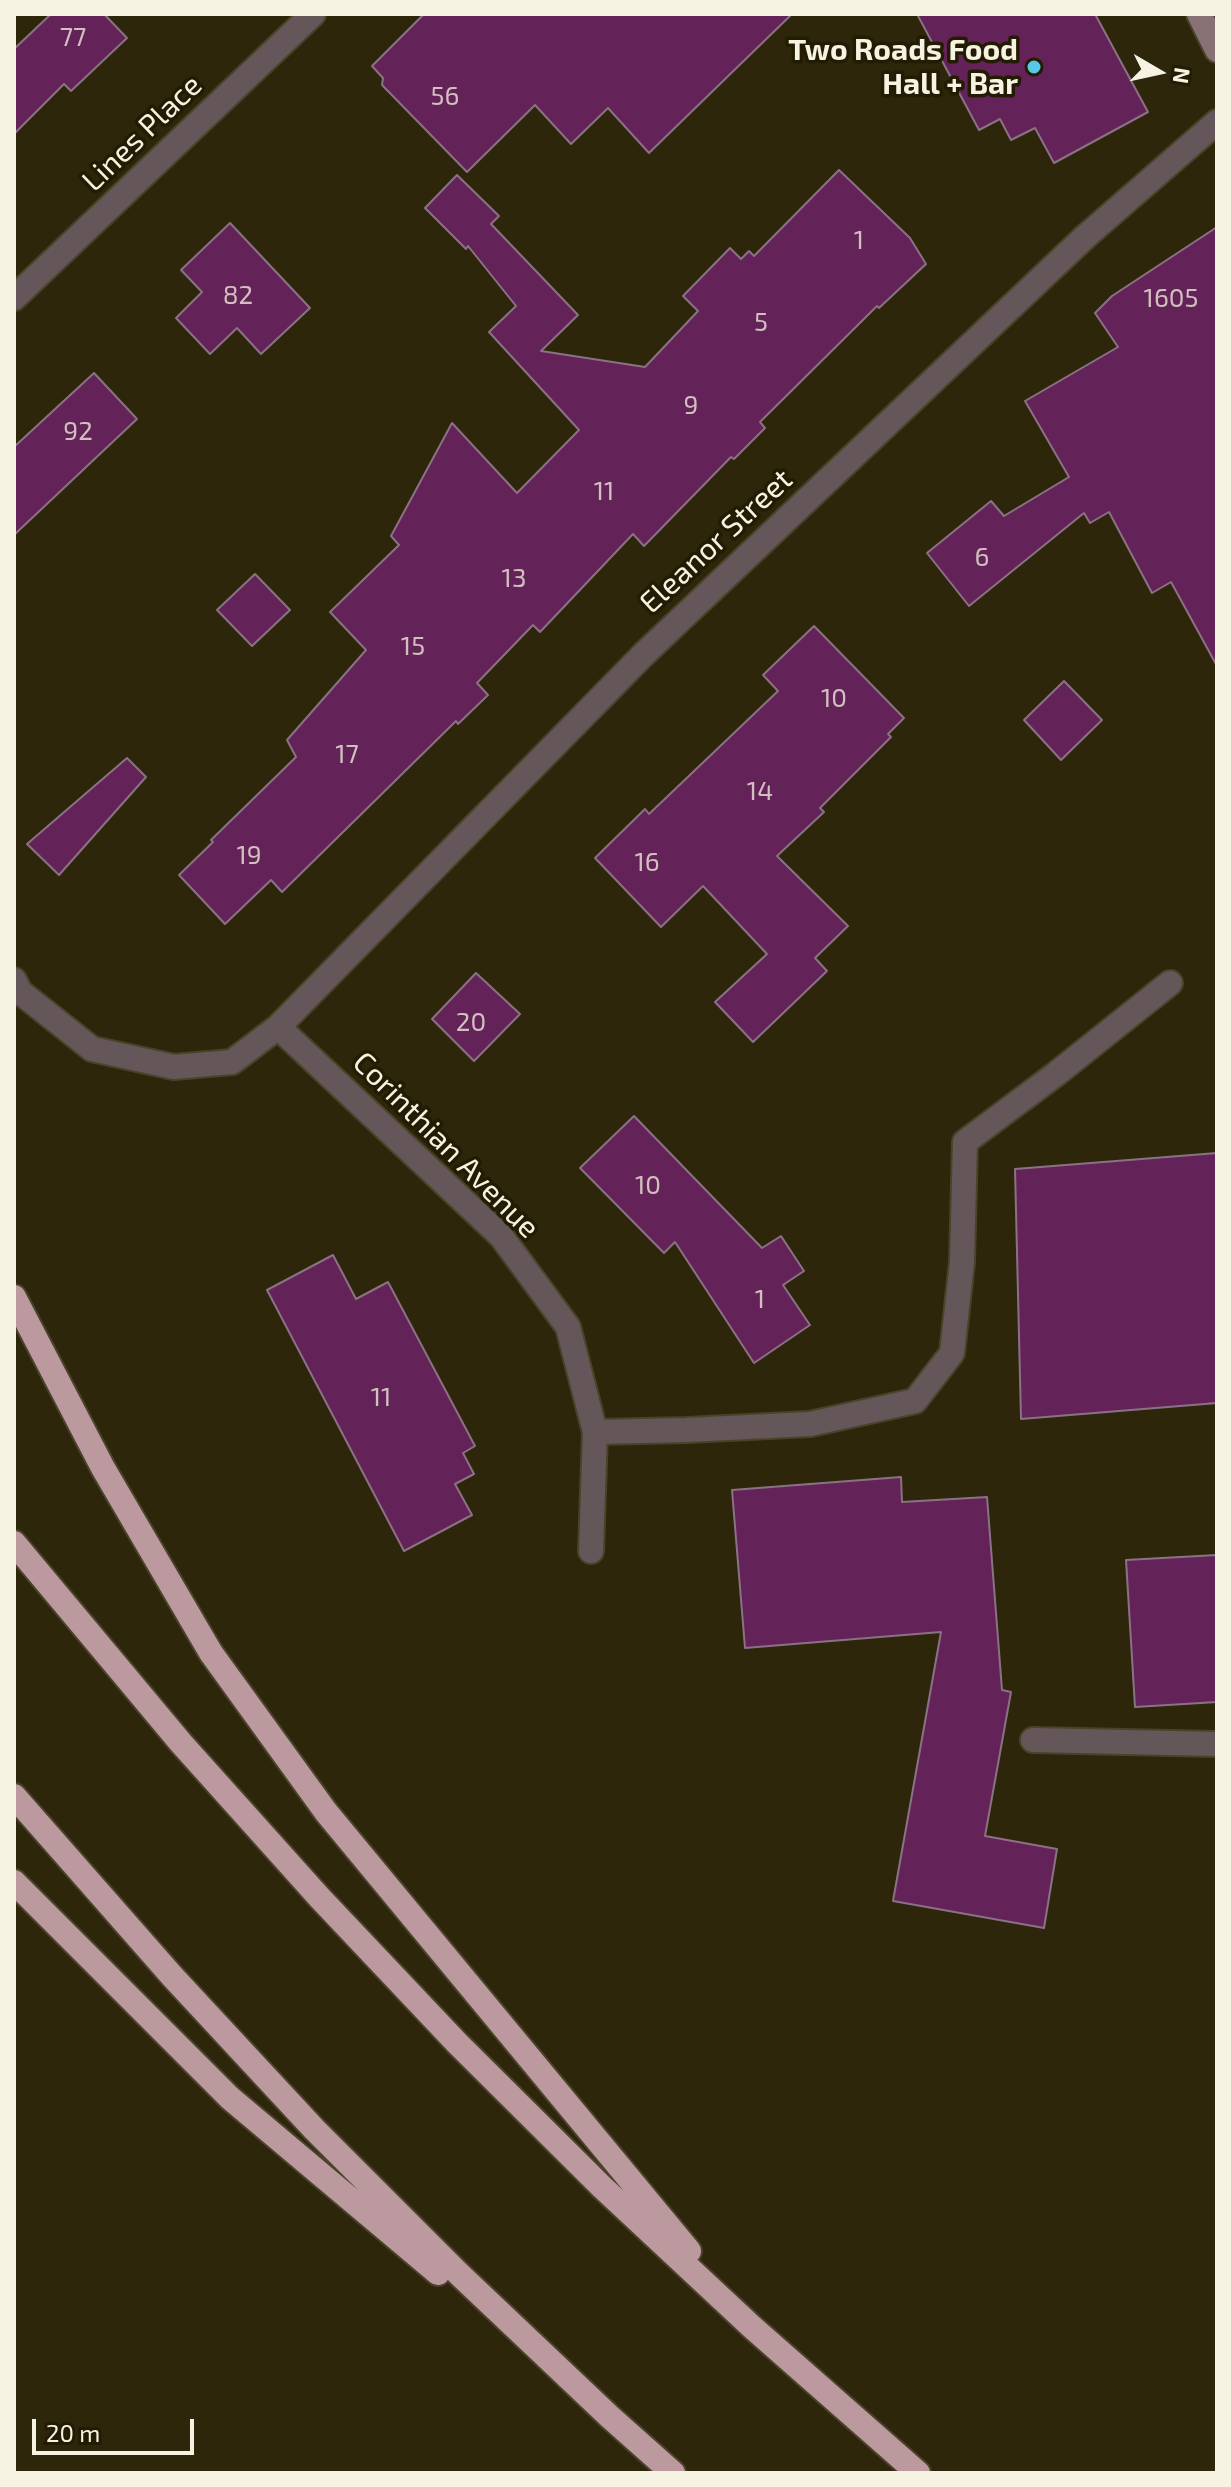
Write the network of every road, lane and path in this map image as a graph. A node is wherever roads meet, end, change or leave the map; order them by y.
1 (313, 14) edge
2 (1199, 14) edge
3 (1217, 50) edge
4 (1217, 122) edge
5 (14, 298) edge
6 (14, 980) edge
7 (1170, 983) dead end
8 (278, 1027) junction
9 (14, 1297) edge
10 (595, 1432) junction
11 (14, 1543) edge
12 (591, 1551) dead end
13 (1033, 1740) dead end
14 (1217, 1744) edge
15 (14, 1796) edge
16 (14, 1882) edge
17 (752, 2327) junction
18 (610, 2417) junction
19 (673, 2473) edge
20 (918, 2473) edge

1 - 5 street, Lines Place
2 - 3 main road
4 - 8 street, Eleanor Street
6 - 8 street
7 - 10 street
8 - 10 street, Corinthian Avenue
9 - 17 highway
10 - 12 street, Corinthian Avenue
11 - 17 highway
13 - 14 street
15 - 18 highway
16 - 18 highway
17 - 20 highway
18 - 19 highway

